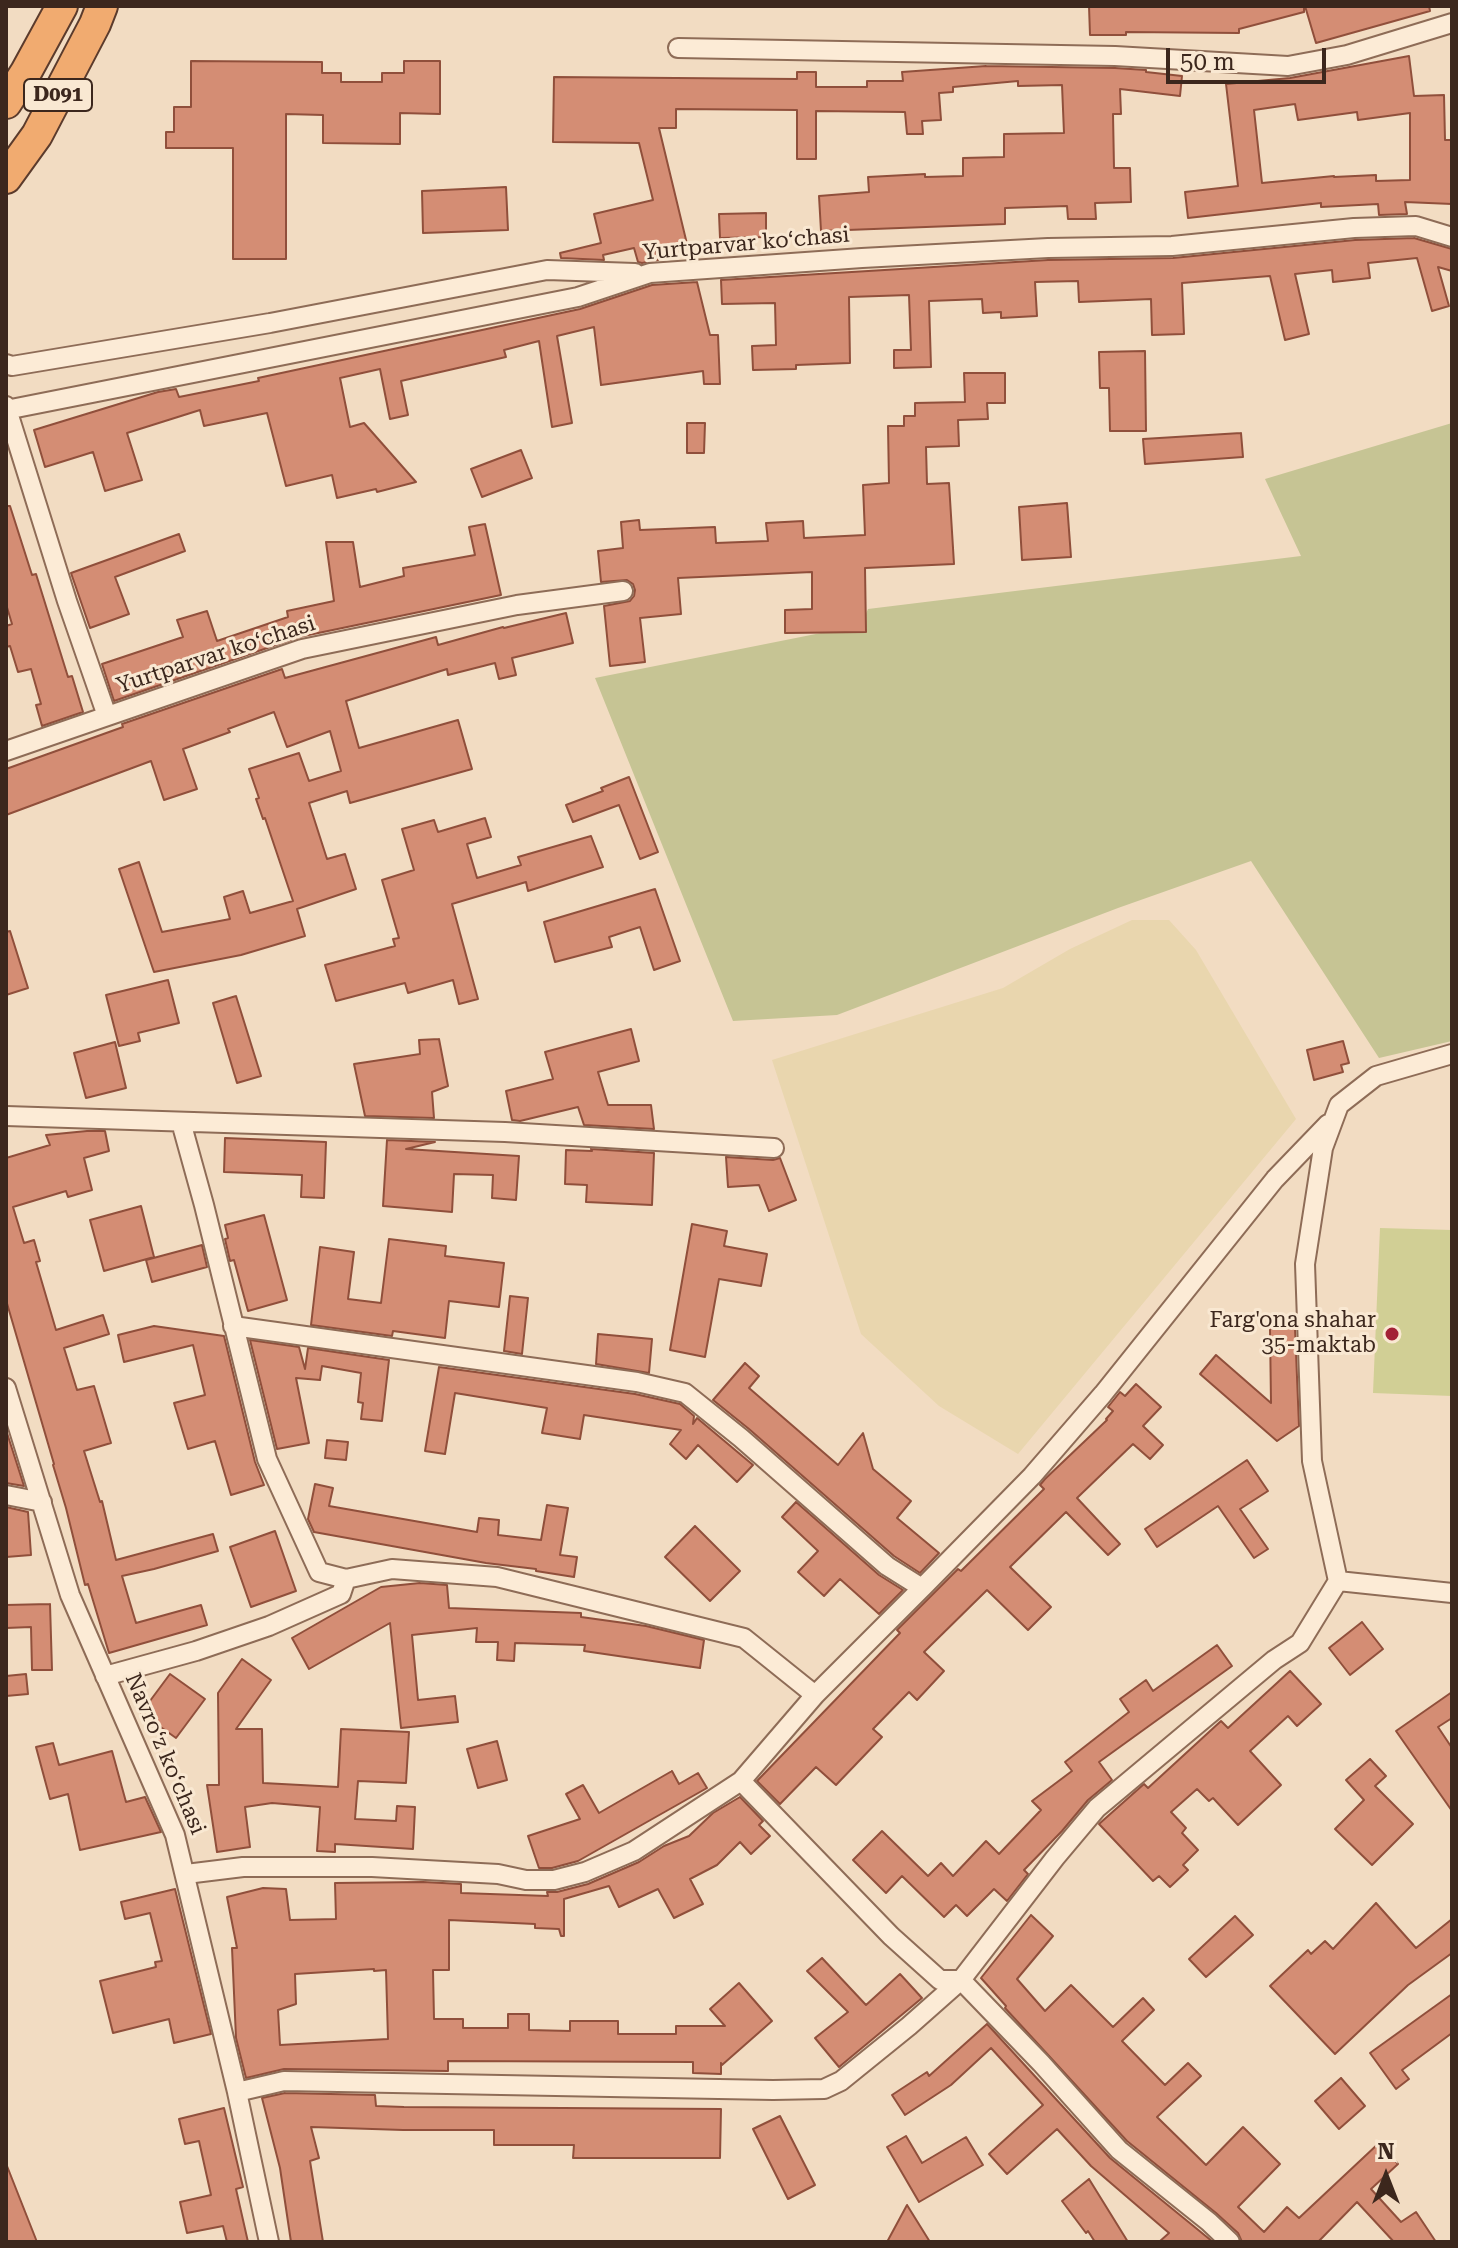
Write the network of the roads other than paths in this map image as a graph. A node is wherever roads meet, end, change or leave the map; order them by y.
1 (62, 6) edge
2 (102, 6) edge
3 (1452, 23) edge
4 (678, 48) dead end
5 (6, 103) edge
6 (6, 178) edge
7 (1452, 237) edge
8 (650, 273) junction
9 (6, 364) edge
10 (6, 408) edge
11 (623, 591) dead end
12 (107, 716) junction
13 (6, 751) edge
14 (1452, 1054) edge
15 (6, 1116) edge
16 (1334, 1118) junction
17 (181, 1122) junction
18 (774, 1148) dead end
19 (233, 1326) junction
20 (6, 1388) edge
21 (6, 1495) edge
22 (42, 1502) junction
23 (346, 1579) junction
24 (1338, 1581) junction
25 (922, 1588) junction
26 (1452, 1593) edge
27 (105, 1676) junction
28 (815, 1695) junction
29 (741, 1781) junction
30 (186, 1874) junction
31 (961, 1980) junction
32 (237, 2092) junction
33 (269, 2242) edge
34 (1230, 2242) edge

1 - 5 highway, D091
2 - 6 highway, D091
3 - 4 street
7 - 8 street, Yurtparvar koʻchasi
8 - 9 street
8 - 10 street, Yurtparvar koʻchasi
10 - 12 street, Yurtparvar koʻchasi
11 - 12 street, Yurtparvar koʻchasi
12 - 13 street, Yurtparvar koʻchasi
14 - 16 street
15 - 17 street
16 - 24 street
16 - 25 street
17 - 18 street
17 - 19 street
19 - 23 street
19 - 25 street
20 - 22 street, Navroʻz koʻchasi
21 - 22 street
22 - 27 street, Navroʻz koʻchasi
23 - 27 street
23 - 28 street
24 - 26 street
24 - 31 street
25 - 28 street
27 - 30 street, Navroʻz koʻchasi
28 - 29 street
29 - 30 street
29 - 31 street
30 - 32 street, Navroʻz koʻchasi
31 - 32 street
31 - 34 street
32 - 33 street, Navroʻz koʻchasi

